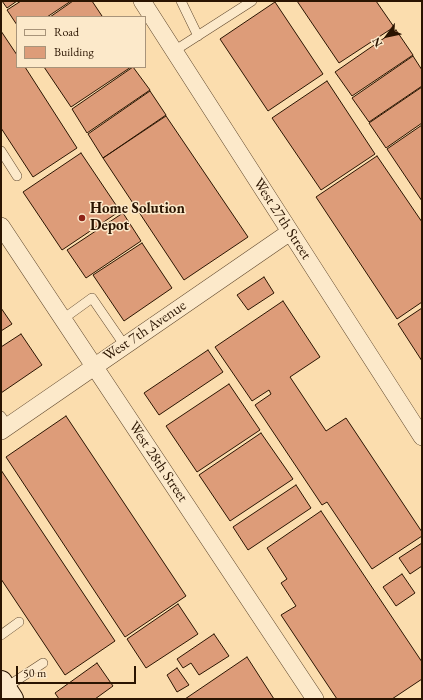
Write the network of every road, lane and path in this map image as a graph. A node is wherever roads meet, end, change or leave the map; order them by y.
1 (142, 1) edge
2 (252, 1) edge
3 (184, 2) edge
4 (198, 36) junction
5 (174, 51) junction
6 (1, 151) edge
7 (17, 176) dead end
8 (1, 226) edge
9 (290, 232) junction
10 (63, 319) junction
11 (125, 346) junction
12 (94, 366) junction
13 (3, 425) edge
14 (422, 437) edge
15 (19, 622) dead end
16 (1, 635) edge
17 (43, 663) dead end
18 (6, 689) edge
19 (315, 699) edge

1 - 5 street, West 27th Street
2 - 4 lane
3 - 4 lane
4 - 5 lane
5 - 9 street, West 27th Street
6 - 7 lane
8 - 10 street, West 28th Street
9 - 11 street, West 7th Avenue
9 - 14 street, West 27th Street
10 - 11 lane
10 - 12 street, West 28th Street
11 - 12 street, West 7th Avenue
12 - 13 street, West 7th Avenue
12 - 19 street, West 28th Street
15 - 16 lane
17 - 18 lane

